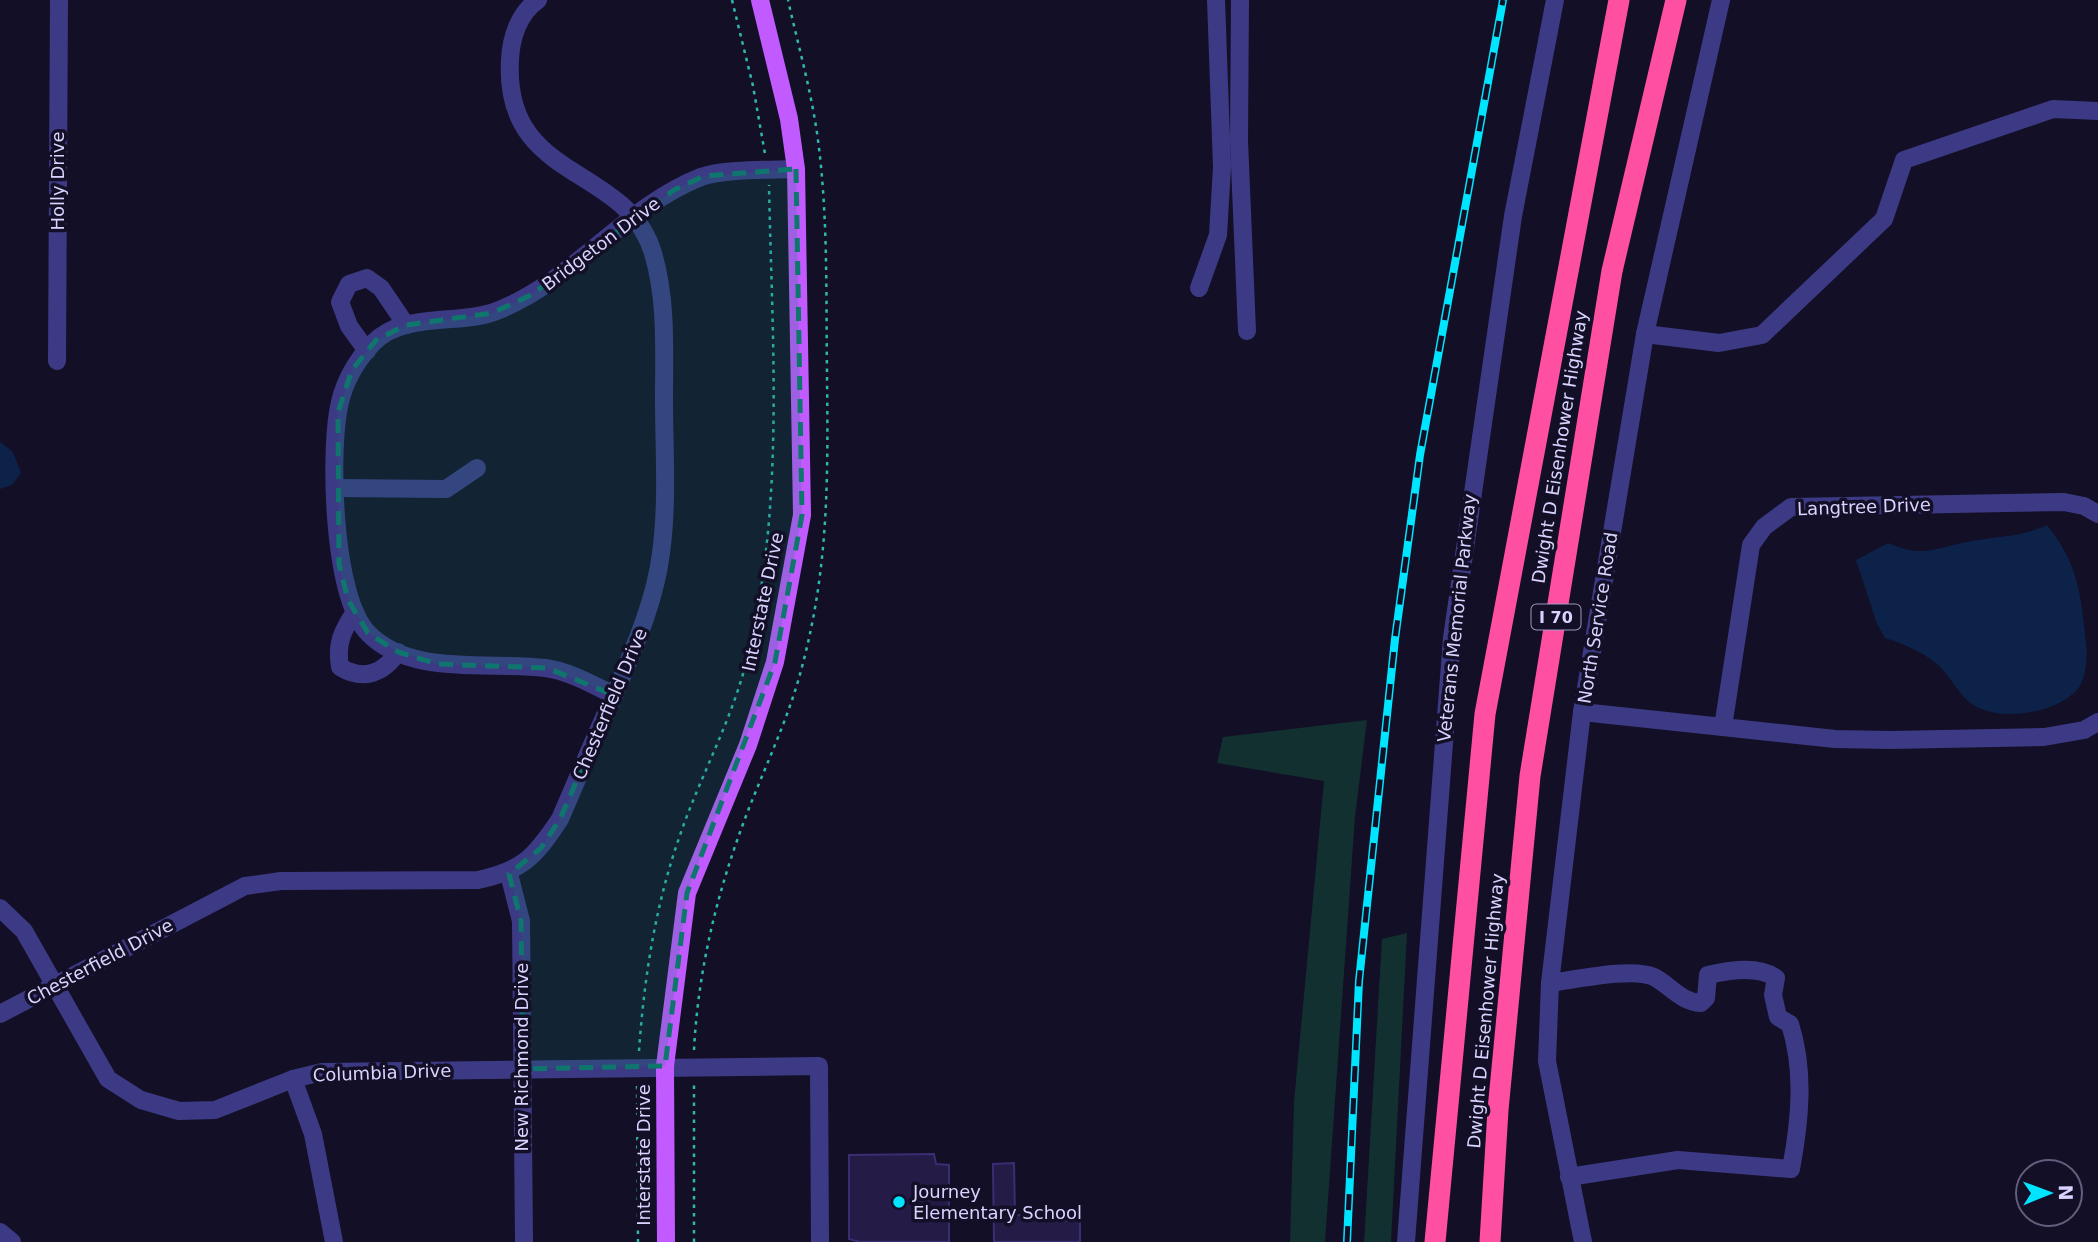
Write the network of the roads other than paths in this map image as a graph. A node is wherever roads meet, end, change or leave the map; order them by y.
1 (59, 0) edge
2 (538, 0) edge
3 (760, 0) edge
4 (1216, 0) edge
5 (1240, 0) edge
6 (1555, 0) edge
7 (1619, 0) edge
8 (1676, 0) edge
9 (1721, 0) edge
10 (2098, 111) edge
11 (796, 169) junction
12 (635, 218) junction
13 (1199, 288) dead end
14 (406, 325) junction
15 (1247, 331) dead end
16 (1645, 334) junction
17 (367, 351) junction
18 (57, 361) dead end
19 (477, 468) dead end
20 (336, 488) junction
21 (2096, 508) edge
22 (355, 612) junction
23 (398, 652) junction
24 (614, 695) junction
25 (1582, 712) junction
26 (2097, 725) edge
27 (1723, 727) junction
28 (509, 874) junction
29 (0, 908) edge
30 (1550, 983) junction
31 (54, 986) junction
32 (0, 1014) edge
33 (665, 1066) junction
34 (523, 1069) junction
35 (293, 1079) junction
36 (1569, 1177) junction
37 (0, 1232) edge
38 (12, 1242) edge
39 (334, 1242) edge
40 (524, 1242) edge
41 (666, 1242) edge
42 (820, 1242) edge
43 (1406, 1242) edge
44 (1435, 1242) edge
45 (1490, 1242) edge
46 (1583, 1242) edge

1 - 18 street, Holly Drive
2 - 12 street, Chesterfield Drive
3 - 11 main road, Interstate Drive
4 - 13 street
5 - 15 street
6 - 43 street, Veterans Memorial Parkway
7 - 44 highway, Dwight D Eisenhower Highway / I 70
8 - 45 highway, Dwight D Eisenhower Highway / I 70
9 - 16 street, North Service Road
10 - 16 street
11 - 12 street, Bridgeton Drive
11 - 33 main road, Interstate Drive
12 - 14 street, Bridgeton Drive
12 - 24 street, Chesterfield Drive
14 - 17 street, Bridgeton Drive
14 - 17 street
16 - 25 street, North Service Road
17 - 20 street, Bridgeton Drive
19 - 20 street
20 - 22 street, Bridgeton Drive
21 - 27 street, Langtree Drive
22 - 23 street, Bridgeton Drive
22 - 23 street
23 - 24 street, Bridgeton Drive
24 - 28 street, Chesterfield Drive
25 - 27 street
25 - 30 street, North Service Road
26 - 27 street
28 - 31 street, Chesterfield Drive
28 - 34 street, New Richmond Drive
29 - 31 street, Columbia Drive
30 - 36 street, North Service Road
30 - 36 street
31 - 32 street, Chesterfield Drive
31 - 35 street, Columbia Drive
33 - 34 street, Columbia Drive
33 - 41 main road, Interstate Drive
33 - 42 street, Columbia Drive
34 - 35 street, Columbia Drive
34 - 40 street, New Richmond Drive
35 - 39 street
36 - 46 street, North Service Road
37 - 38 street

